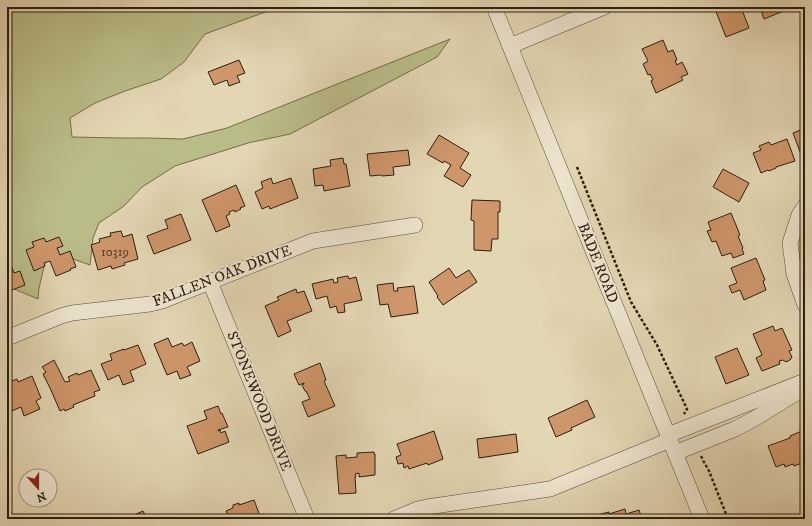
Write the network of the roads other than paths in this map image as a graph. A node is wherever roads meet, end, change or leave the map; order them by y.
1 (494, 7) edge
2 (604, 7) edge
3 (510, 46) junction
4 (805, 206) edge
5 (415, 226) dead end
6 (210, 282) junction
7 (805, 305) edge
8 (7, 338) edge
9 (805, 380) edge
10 (805, 387) edge
11 (671, 443) junction
12 (307, 519) edge
13 (394, 519) edge
14 (702, 519) edge

1 - 3 street, BADE ROAD
2 - 3 street
3 - 11 street, BADE ROAD
4 - 7 street
5 - 6 street, FALLEN OAK DRIVE
6 - 8 street, FALLEN OAK DRIVE
6 - 12 street, STONEWOOD DRIVE
9 - 11 street
10 - 11 street
11 - 13 street
11 - 14 street, BADE ROAD

